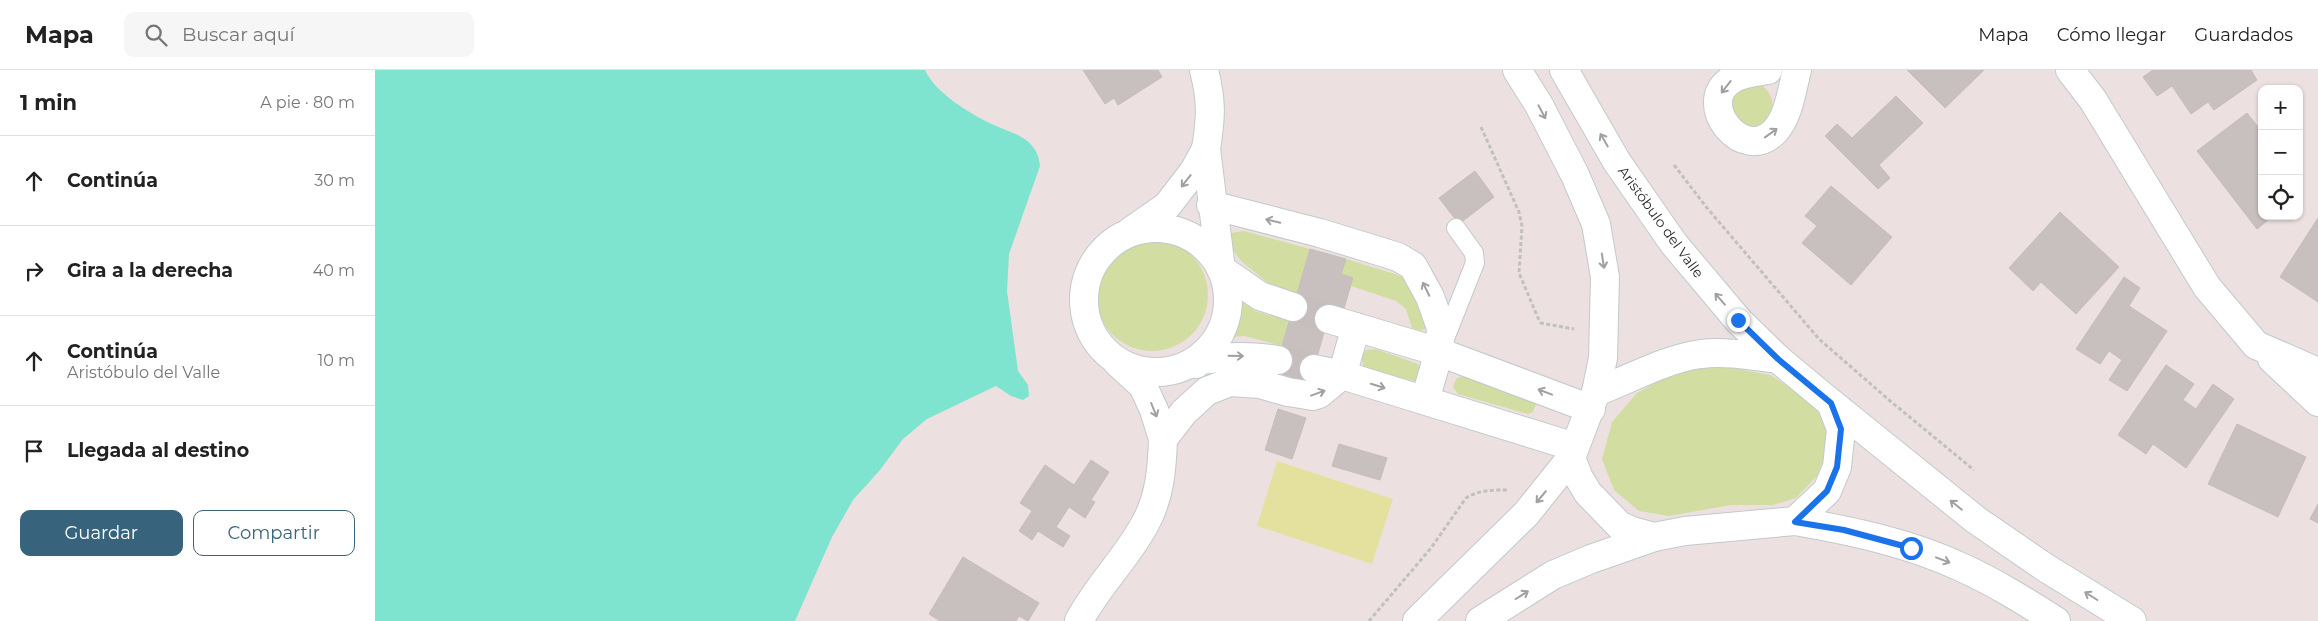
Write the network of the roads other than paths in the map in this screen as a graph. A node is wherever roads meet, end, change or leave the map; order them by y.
1 (1204, 70) edge
2 (1517, 70) edge
3 (1564, 70) edge
4 (1768, 70) edge
5 (1797, 70) edge
6 (2070, 70) edge
7 (1206, 149) junction
8 (1211, 205) junction
9 (1455, 228) dead end
10 (1129, 233) junction
11 (1221, 269) junction
12 (1293, 307) tunnel mouth
13 (1329, 319) tunnel mouth
14 (1356, 327) junction
15 (2256, 344) junction
16 (1439, 352) junction
17 (1114, 358) junction
18 (1778, 359) junction
19 (1195, 360) junction
20 (1278, 360) tunnel mouth
21 (1314, 369) tunnel mouth
22 (2318, 372) edge
23 (1342, 375) junction
24 (1207, 391) junction
25 (1425, 400) junction
26 (1593, 400) junction
27 (2318, 402) edge
28 (1831, 403) junction
29 (1163, 439) junction
30 (1573, 452) junction
31 (1795, 522) junction
32 (1654, 537) junction
33 (1079, 621) edge
34 (1417, 621) edge
35 (1480, 621) edge
36 (2056, 621) edge
37 (2132, 621) edge

1 - 7 street
2 -> 26 street
18 -> 3 street, Aristóbulo del Valle
4 -> 5 street
6 - 15 street
7 - 8 street
7 -> 10 street
8 - 11 street
16 -> 8 street
9 - 16 lane
10 - 11 street
10 - 17 street
11 - 12 street
11 - 19 street
13 - 14 street
14 - 16 street
14 - 23 street
15 - 22 street
15 - 27 street
16 - 25 street
26 -> 16 street
17 - 19 street
17 -> 29 street
18 - 26 street
18 - 28 street, Aristóbulo del Valle
19 -> 20 street
19 - 24 street
21 - 23 street
24 -> 23 street
23 -> 25 street
24 - 29 street
25 - 30 street
26 - 30 street
28 - 31 street
37 -> 28 street, Aristóbulo del Valle
29 - 33 street
30 - 32 street
30 -> 34 street
31 - 32 street
31 -> 36 street
35 -> 32 street

